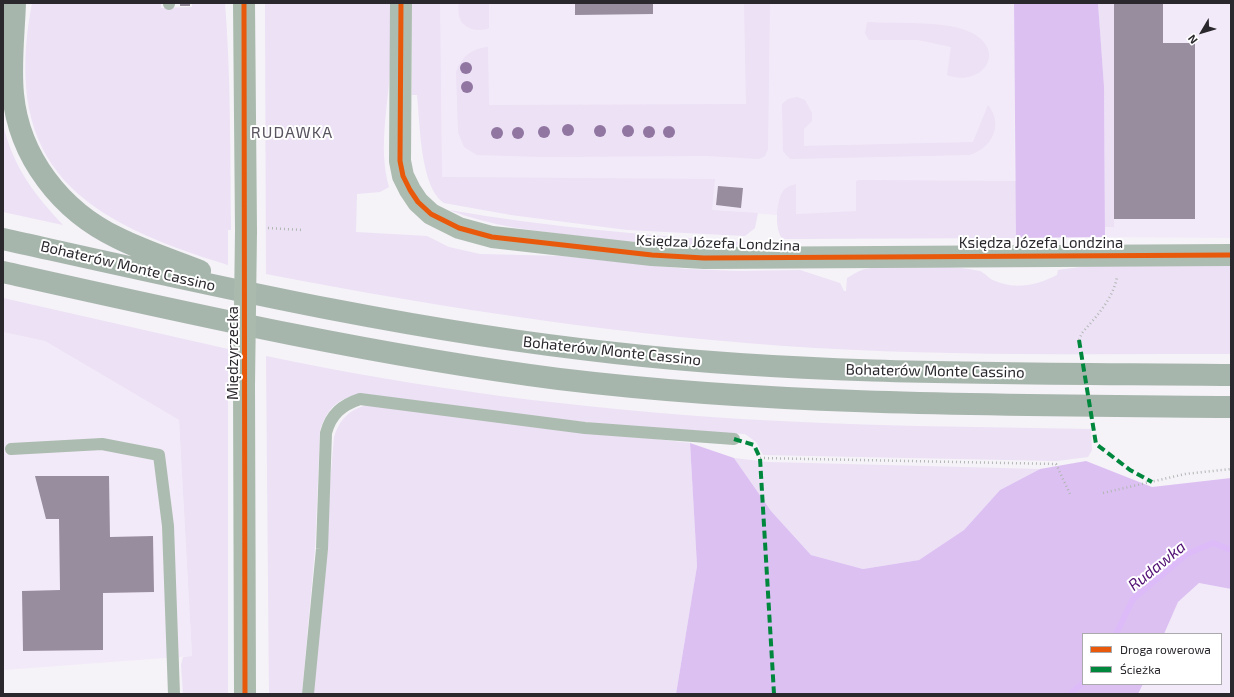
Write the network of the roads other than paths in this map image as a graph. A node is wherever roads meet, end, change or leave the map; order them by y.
1 (14, 3) edge
2 (401, 3) edge
3 (243, 6) edge
4 (3, 27) edge
5 (3, 238) edge
6 (1231, 255) edge
7 (3, 272) edge
8 (264, 296) junction
9 (1231, 375) edge
10 (1231, 406) edge
11 (734, 439) dead end
12 (10, 449) dead end
13 (174, 694) edge
14 (245, 694) edge
15 (308, 694) edge

1 - 4 highway
1 - 8 highway
2 - 6 street, Księdza Józefa Londzina
3 - 14 main road, Międzyrzecka, bridge
5 - 8 highway, Bohaterów Monte Cassino
7 - 10 highway, Bohaterów Monte Cassino
8 - 9 highway, Bohaterów Monte Cassino
11 - 15 lane
12 - 13 lane

